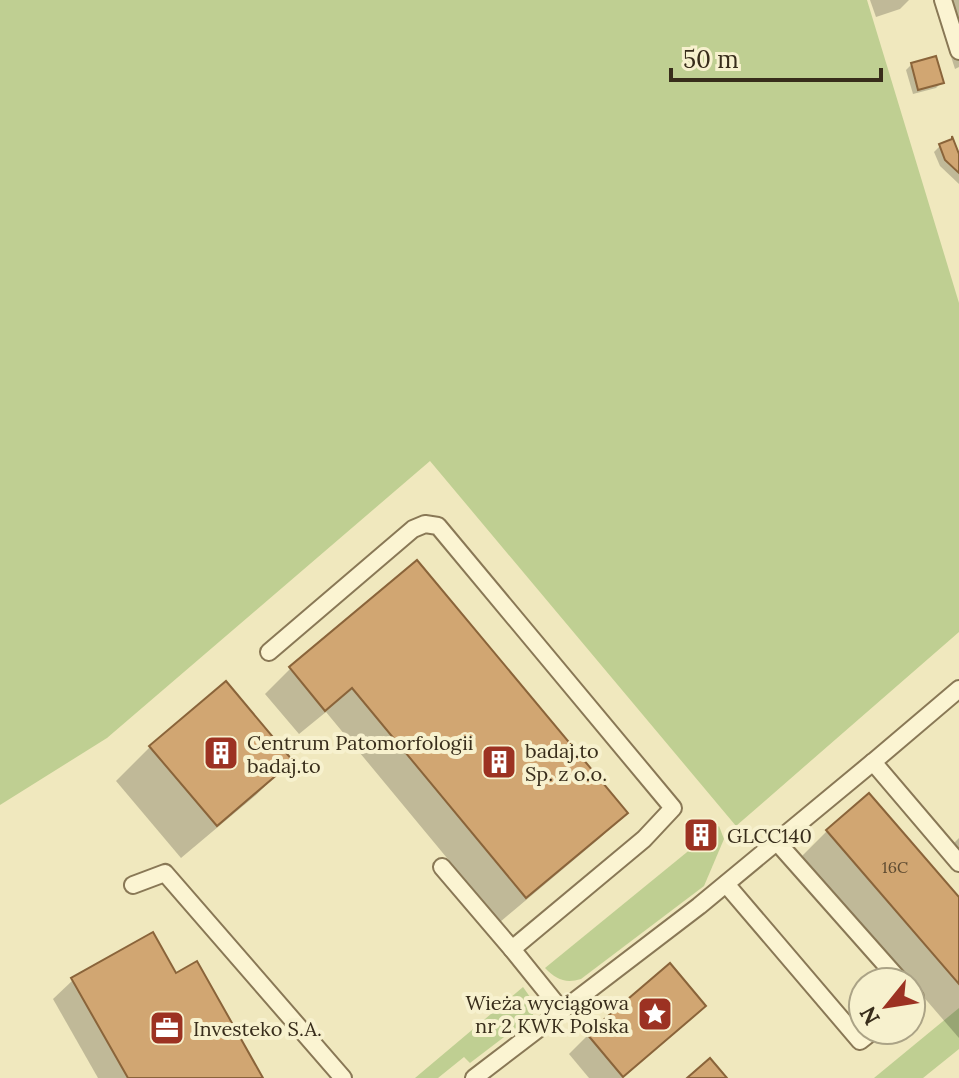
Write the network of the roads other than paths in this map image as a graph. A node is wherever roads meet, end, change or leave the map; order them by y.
1 (943, 0) edge
2 (959, 51) edge
3 (269, 652) dead end
4 (959, 689) edge
5 (873, 762) junction
6 (777, 842) junction
7 (959, 863) edge
8 (442, 867) dead end
9 (726, 884) junction
10 (133, 885) dead end
11 (512, 949) junction
12 (887, 966) edge
13 (562, 1011) junction
14 (847, 1026) edge
15 (343, 1078) edge
16 (474, 1078) edge

1 - 2 lane
3 - 11 lane
4 - 5 lane
5 - 6 lane
5 - 7 lane
6 - 9 lane
6 - 12 lane
8 - 11 lane
9 - 13 lane
9 - 14 lane
10 - 15 lane
11 - 13 lane
13 - 16 lane

